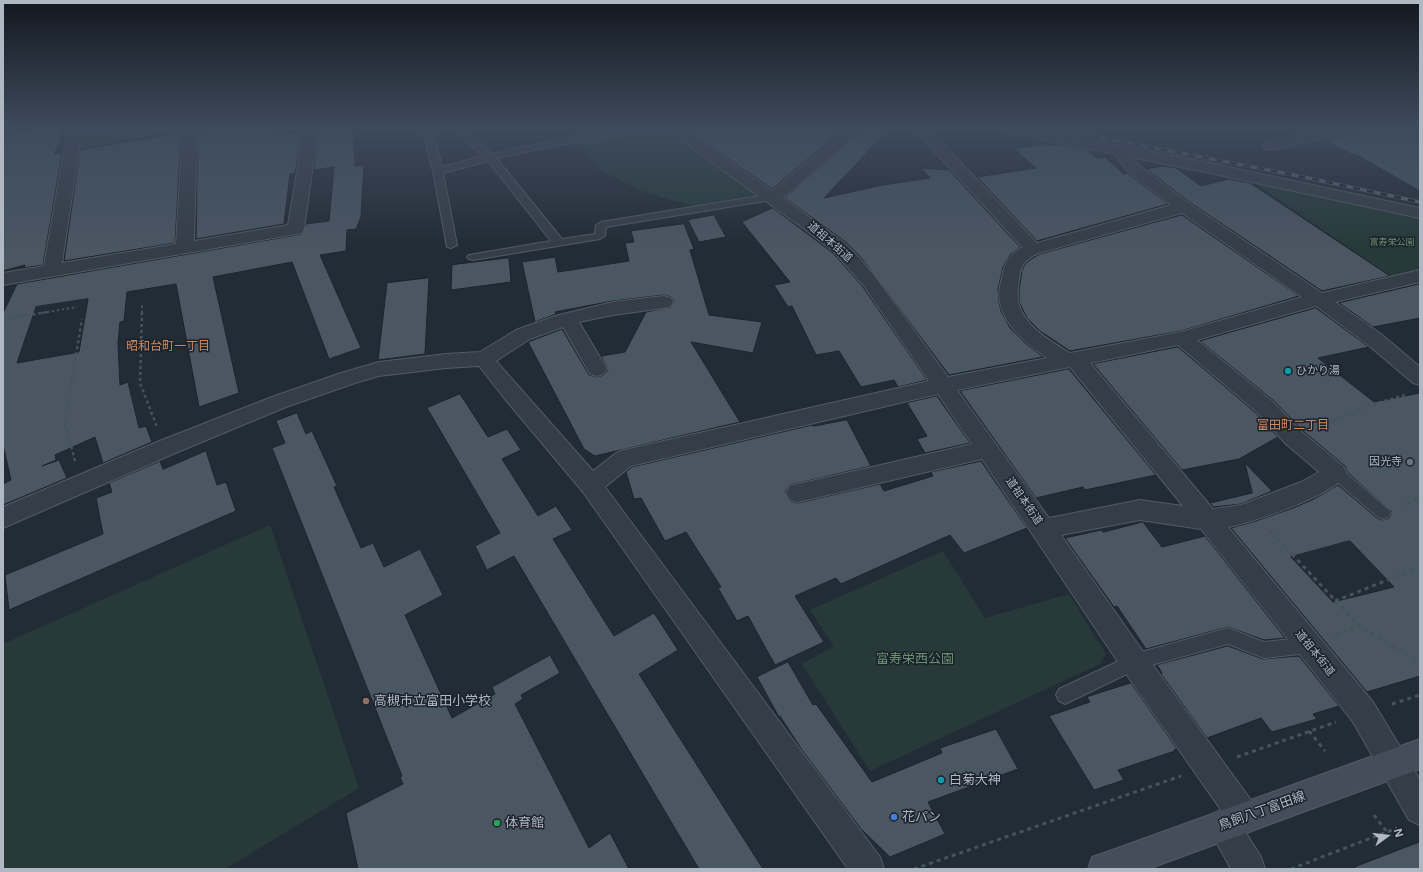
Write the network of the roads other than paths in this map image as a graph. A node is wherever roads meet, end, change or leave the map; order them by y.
1 (68, 169) edge
2 (188, 169) edge
3 (305, 169) edge
4 (447, 169) edge
5 (499, 169) edge
6 (730, 169) edge
7 (808, 169) edge
8 (958, 169) edge
9 (1133, 169) edge
10 (1213, 169) edge
11 (438, 171) joint
12 (772, 198) junction
13 (1184, 207) junction
14 (1420, 213) edge
15 (559, 243) junction
16 (451, 245) dead end
17 (185, 247) junction
18 (1033, 248) junction
19 (473, 257) dead end
20 (52, 270) junction
21 (1420, 276) edge
22 (3, 279) edge
23 (1318, 300) junction
24 (664, 302) dead end
25 (568, 319) junction
26 (1182, 338) junction
27 (484, 359) junction
28 (1071, 360) junction
29 (597, 370) dead end
30 (943, 384) junction
31 (1415, 386) edge
32 (988, 449) junction
33 (1336, 473) junction
34 (591, 485) junction
35 (798, 493) dead end
36 (1384, 513) dead end
37 (3, 518) edge
38 (1208, 520) junction
39 (1043, 529) junction
40 (1308, 645) junction
41 (1134, 662) junction
42 (1065, 695) dead end
43 (1407, 759) edge
44 (1410, 818) edge
45 (1234, 822) junction
46 (868, 869) edge
47 (1104, 869) edge
48 (1249, 869) edge

1 - 20 street
2 - 17 street
3 - 17 street
4 - 11 lane
5 - 15 lane
6 - 12 street, 道祖本街道
7 - 12 street
8 - 18 street
9 - 13 street
10 - 14 street
11 - 16 lane
12 - 15 lane
12 - 30 street, 道祖本街道
13 - 18 street
13 - 23 street
15 - 19 lane
17 - 20 street
18 - 28 street
20 - 22 street
21 - 23 street
23 - 26 street
23 - 31 street
24 - 25 street
25 - 27 street
25 - 29 street
26 - 28 street
26 - 33 street
27 - 34 street
27 - 37 street
28 - 30 street
28 - 38 street
30 - 32 street, 道祖本街道
30 - 34 street
32 - 35 street
32 - 39 street, 道祖本街道
33 - 36 lane
33 - 38 street
34 - 46 street
38 - 39 street, 道祖本街道
38 - 40 street, 道祖本街道
39 - 41 street
40 - 41 lane
40 - 43 street, 道祖本街道
41 - 42 lane
41 - 45 street
43 - 44 street, 道祖本街道
43 - 45 main road, 鳥飼八丁富田線
45 - 47 main road, 鳥飼八丁富田線
45 - 48 street

